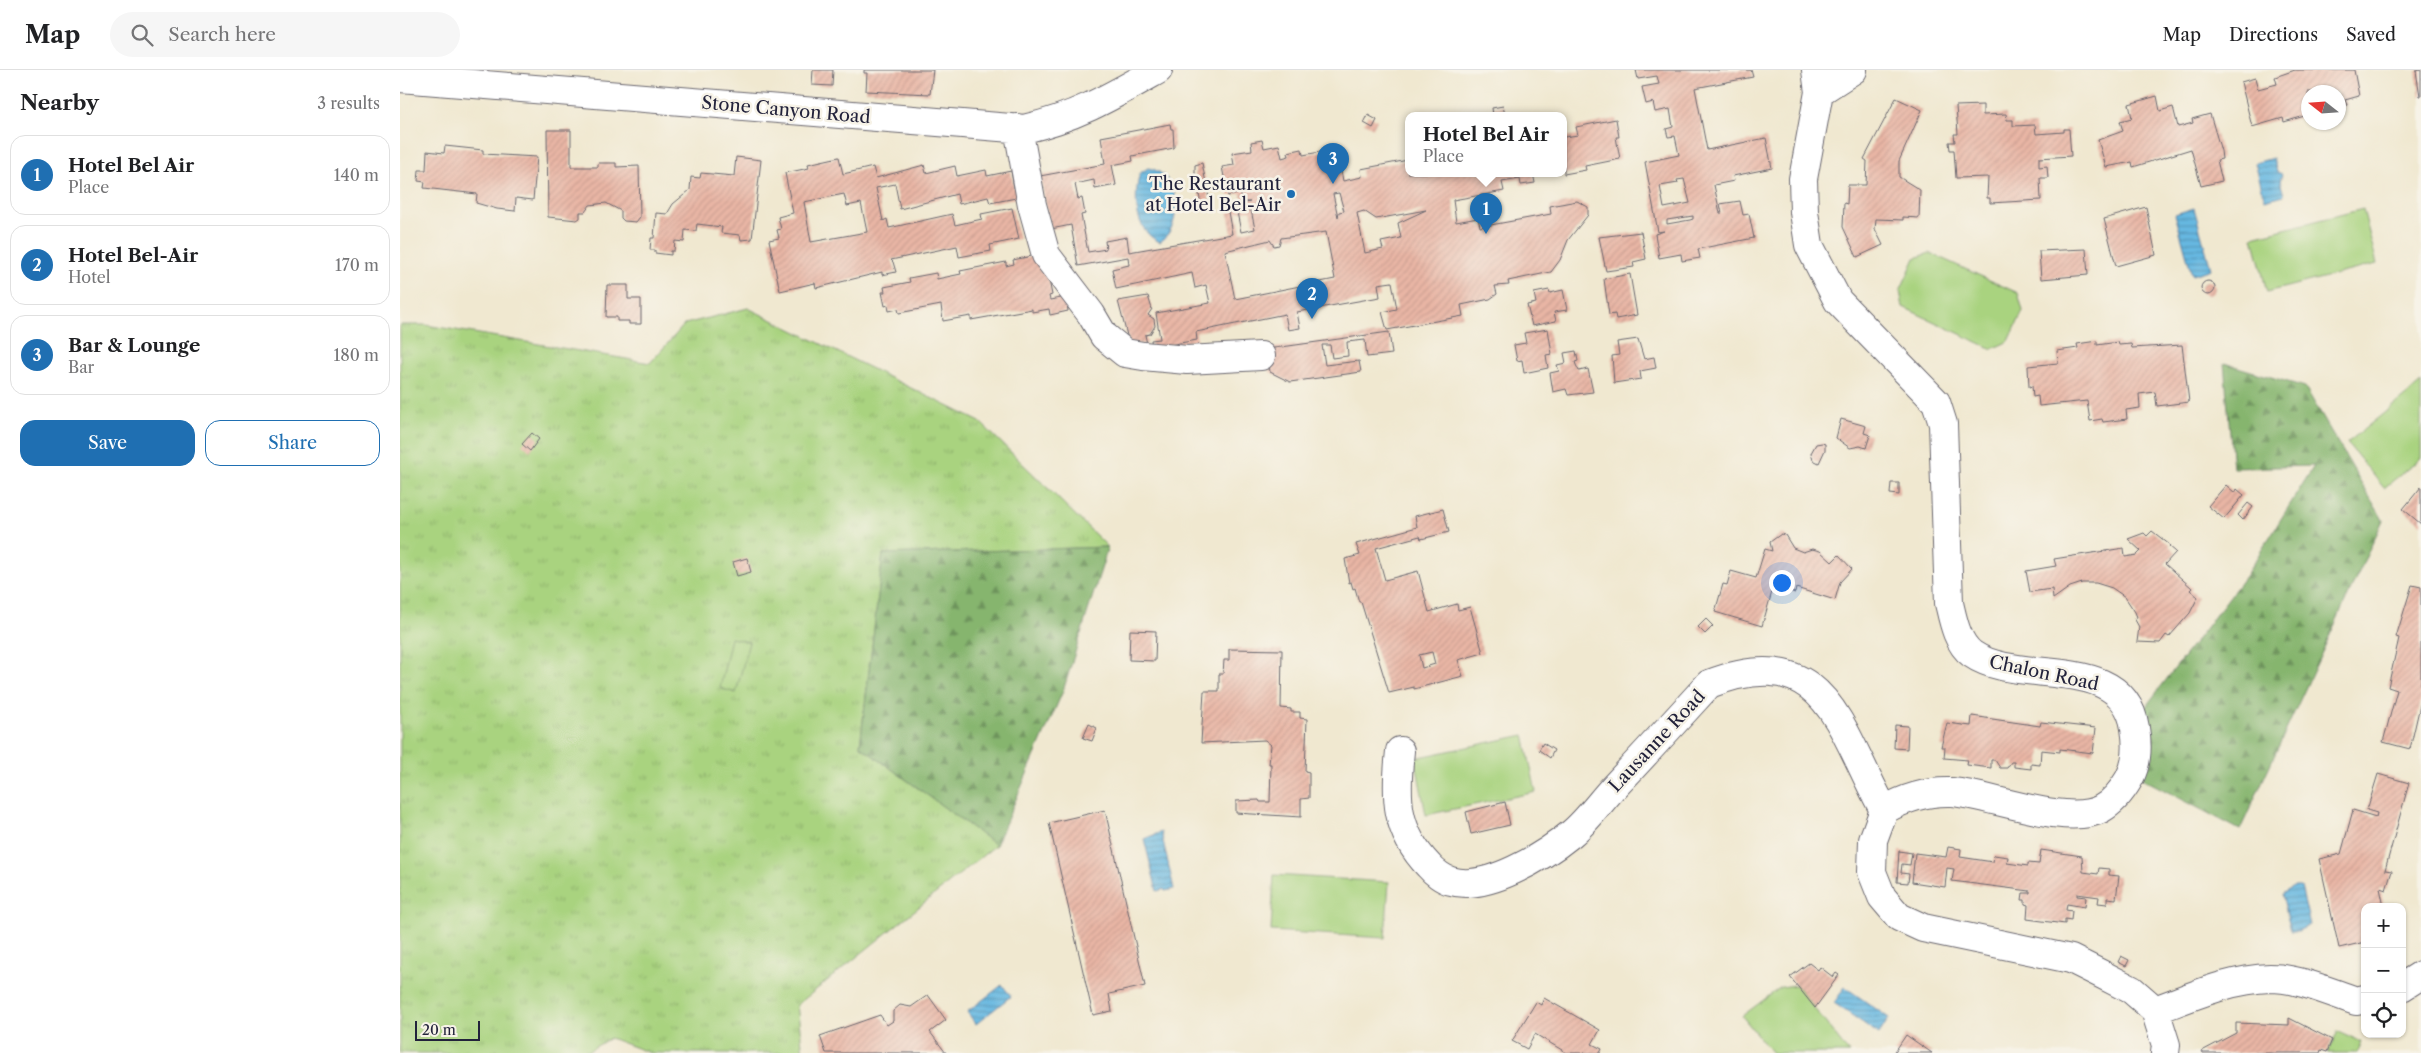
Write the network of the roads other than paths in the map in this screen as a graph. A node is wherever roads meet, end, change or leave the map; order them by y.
1 (1158, 70) edge
2 (1853, 70) edge
3 (400, 78) edge
4 (1818, 81) edge
5 (1018, 128) junction
6 (1261, 356) dead end
7 (1400, 751) dead end
8 (1884, 810) junction
9 (2421, 975) edge
10 (2406, 984) edge
11 (2361, 1000) edge
12 (2155, 1010) junction
13 (2165, 1053) edge

1 - 5 street, Stone Canyon Road
2 - 4 street, Chalon Road
3 - 5 street, Stone Canyon Road
4 - 8 street, Chalon Road
5 - 6 street
7 - 8 street, Lausanne Road
8 - 12 street
9 - 10 street
11 - 12 street
12 - 13 street

